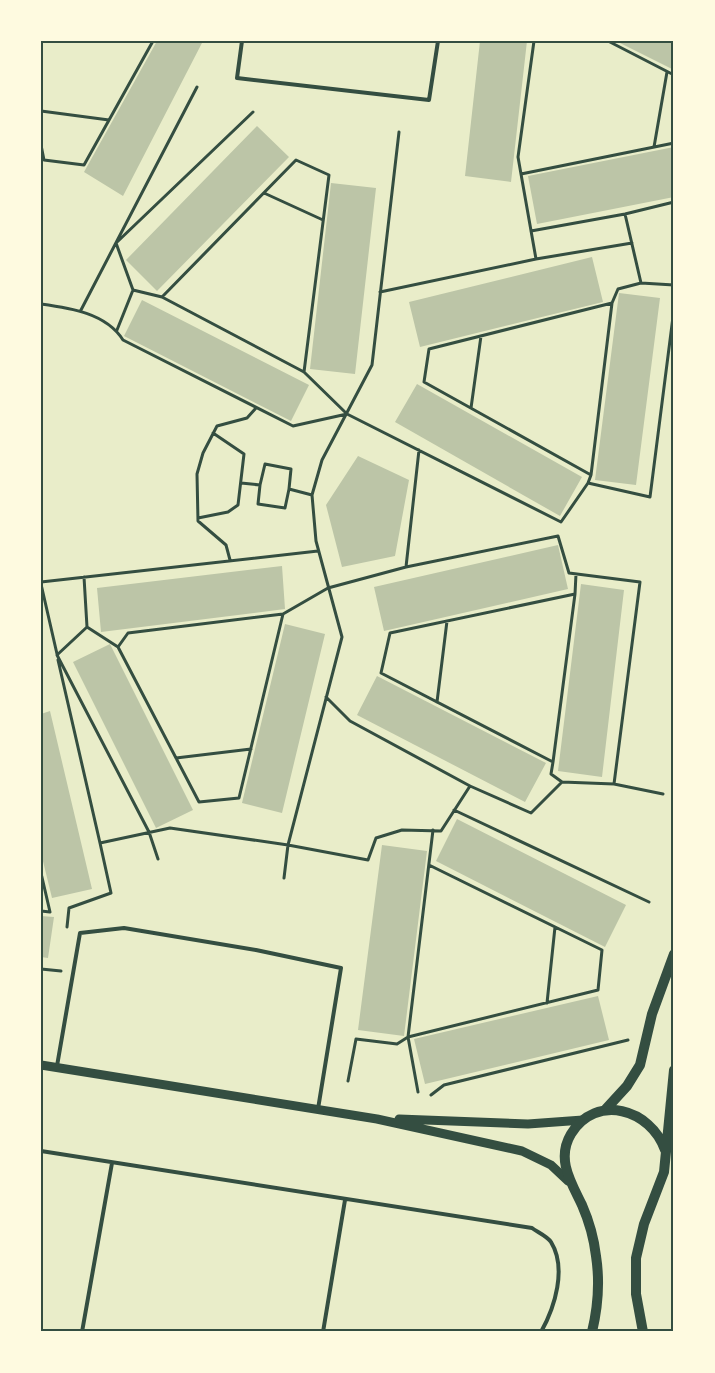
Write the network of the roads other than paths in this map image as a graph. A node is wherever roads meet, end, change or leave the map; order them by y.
1 (242, 41) edge
2 (438, 41) edge
3 (674, 954) edge
4 (41, 1064) edge
5 (57, 1067) junction
6 (674, 1070) edge
7 (318, 1109) junction
8 (606, 1110) junction
9 (376, 1118) junction
10 (583, 1120) junction
11 (665, 1150) junction
12 (41, 1151) edge
13 (112, 1163) junction
14 (568, 1181) junction
15 (345, 1200) junction
16 (82, 1332) edge
17 (323, 1332) edge
18 (541, 1332) edge
19 (592, 1332) edge
20 (643, 1332) edge

1 - 2 lane
3 - 8 main road
4 - 5 street
5 - 7 street
5 - 7 lane
6 - 11 main road
7 - 9 street
8 - 10 main road
8 - 11 main road
9 - 10 street
9 - 14 street
10 - 14 main road
11 - 20 main road
12 - 13 lane
13 - 15 lane
13 - 16 lane
14 - 19 main road
15 - 17 lane
15 - 18 lane

